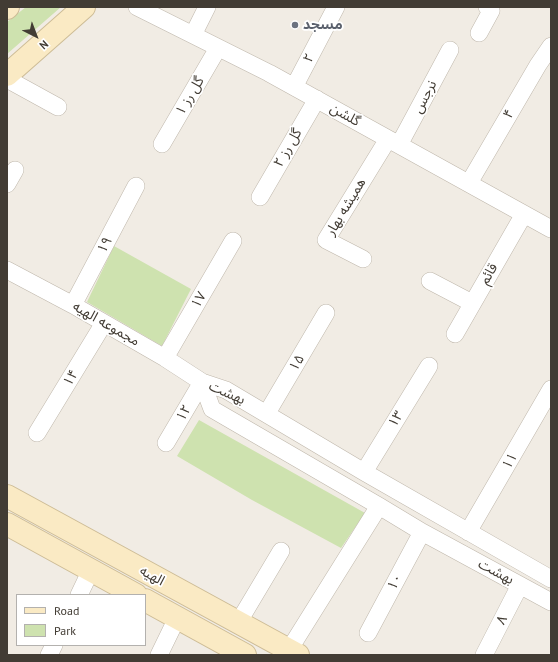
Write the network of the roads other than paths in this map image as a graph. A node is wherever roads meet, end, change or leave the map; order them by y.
1 (84, 7) edge
2 (137, 7) edge
3 (207, 7) edge
4 (336, 7) edge
5 (487, 7) edge
6 (479, 33) dead end
7 (193, 35) junction
8 (551, 46) edge
9 (218, 48) junction
10 (450, 50) dead end
11 (7, 75) edge
12 (7, 79) edge
13 (294, 87) junction
14 (317, 99) junction
15 (58, 107) dead end
16 (394, 142) junction
17 (162, 144) dead end
18 (469, 183) junction
19 (136, 186) dead end
20 (260, 197) dead end
21 (524, 214) junction
22 (551, 229) edge
23 (232, 241) dead end
24 (363, 259) dead end
25 (7, 270) edge
26 (430, 281) dead end
27 (472, 303) junction
28 (73, 305) junction
29 (326, 312) dead end
30 (104, 323) junction
31 (455, 334) dead end
32 (165, 358) junction
33 (429, 366) dead end
34 (202, 382) junction
35 (551, 389) edge
36 (267, 413) junction
37 (37, 433) dead end
38 (166, 444) dead end
39 (364, 472) junction
40 (7, 496) edge
41 (379, 506) junction
42 (7, 524) edge
43 (422, 532) junction
44 (468, 532) junction
45 (281, 551) dead end
46 (91, 570) junction
47 (551, 579) edge
48 (520, 585) junction
49 (79, 594) edge
50 (134, 594) edge
51 (146, 601) edge
52 (551, 602) edge
53 (177, 618) junction
54 (238, 622) junction
55 (368, 633) dead end
56 (54, 646) edge
57 (235, 653) edge
58 (293, 653) edge
59 (49, 655) edge
60 (159, 655) edge
61 (484, 655) edge

1 - 11 street
2 - 7 street, گلشن
3 - 7 street
4 - 13 street, ۲
5 - 6 street
7 - 9 street, گلشن
8 - 18 street, ۴
9 - 13 street, گلشن
9 - 17 street, گل رز ۱
10 - 16 street, نرجس
12 - 15 street
13 - 14 street, گلشن
14 - 16 street, گلشن
14 - 20 street, گل رز ۲
16 - 18 street, گلشن
16 - 24 street, همیشه بهار
18 - 21 street, گلشن
19 - 28 street, ۱۹
21 - 22 street, گلشن
21 - 27 street, قائم
23 - 32 street, ۱۷
25 - 28 street, مجموعه الهیه
26 - 27 street
27 - 31 street, قائم
28 - 30 street, مجموعه الهیه
29 - 36 street, ۱۵
30 - 32 street, مجموعه الهیه
30 - 37 street, ۱۴
32 - 34 street, مجموعه الهیه
33 - 39 street, ۱۳
34 - 36 street, بهشت
34 - 38 street, ۱۲
34 - 41 street, بهشت
35 - 44 street, ۱۱
36 - 39 street, بهشت
39 - 44 street, بهشت
40 - 54 street, الهیه
41 - 43 street, بهشت
41 - 58 street
42 - 46 street, الهیه
43 - 48 street, بهشت
43 - 55 street, ۱۰
44 - 47 street, بهشت
45 - 54 street
46 - 49 street
46 - 50 street, الهیه
48 - 52 street, بهشت
48 - 61 street, ۸
51 - 53 street, الهیه
53 - 57 street, الهیه
53 - 60 street
54 - 58 street, الهیه
56 - 59 street

